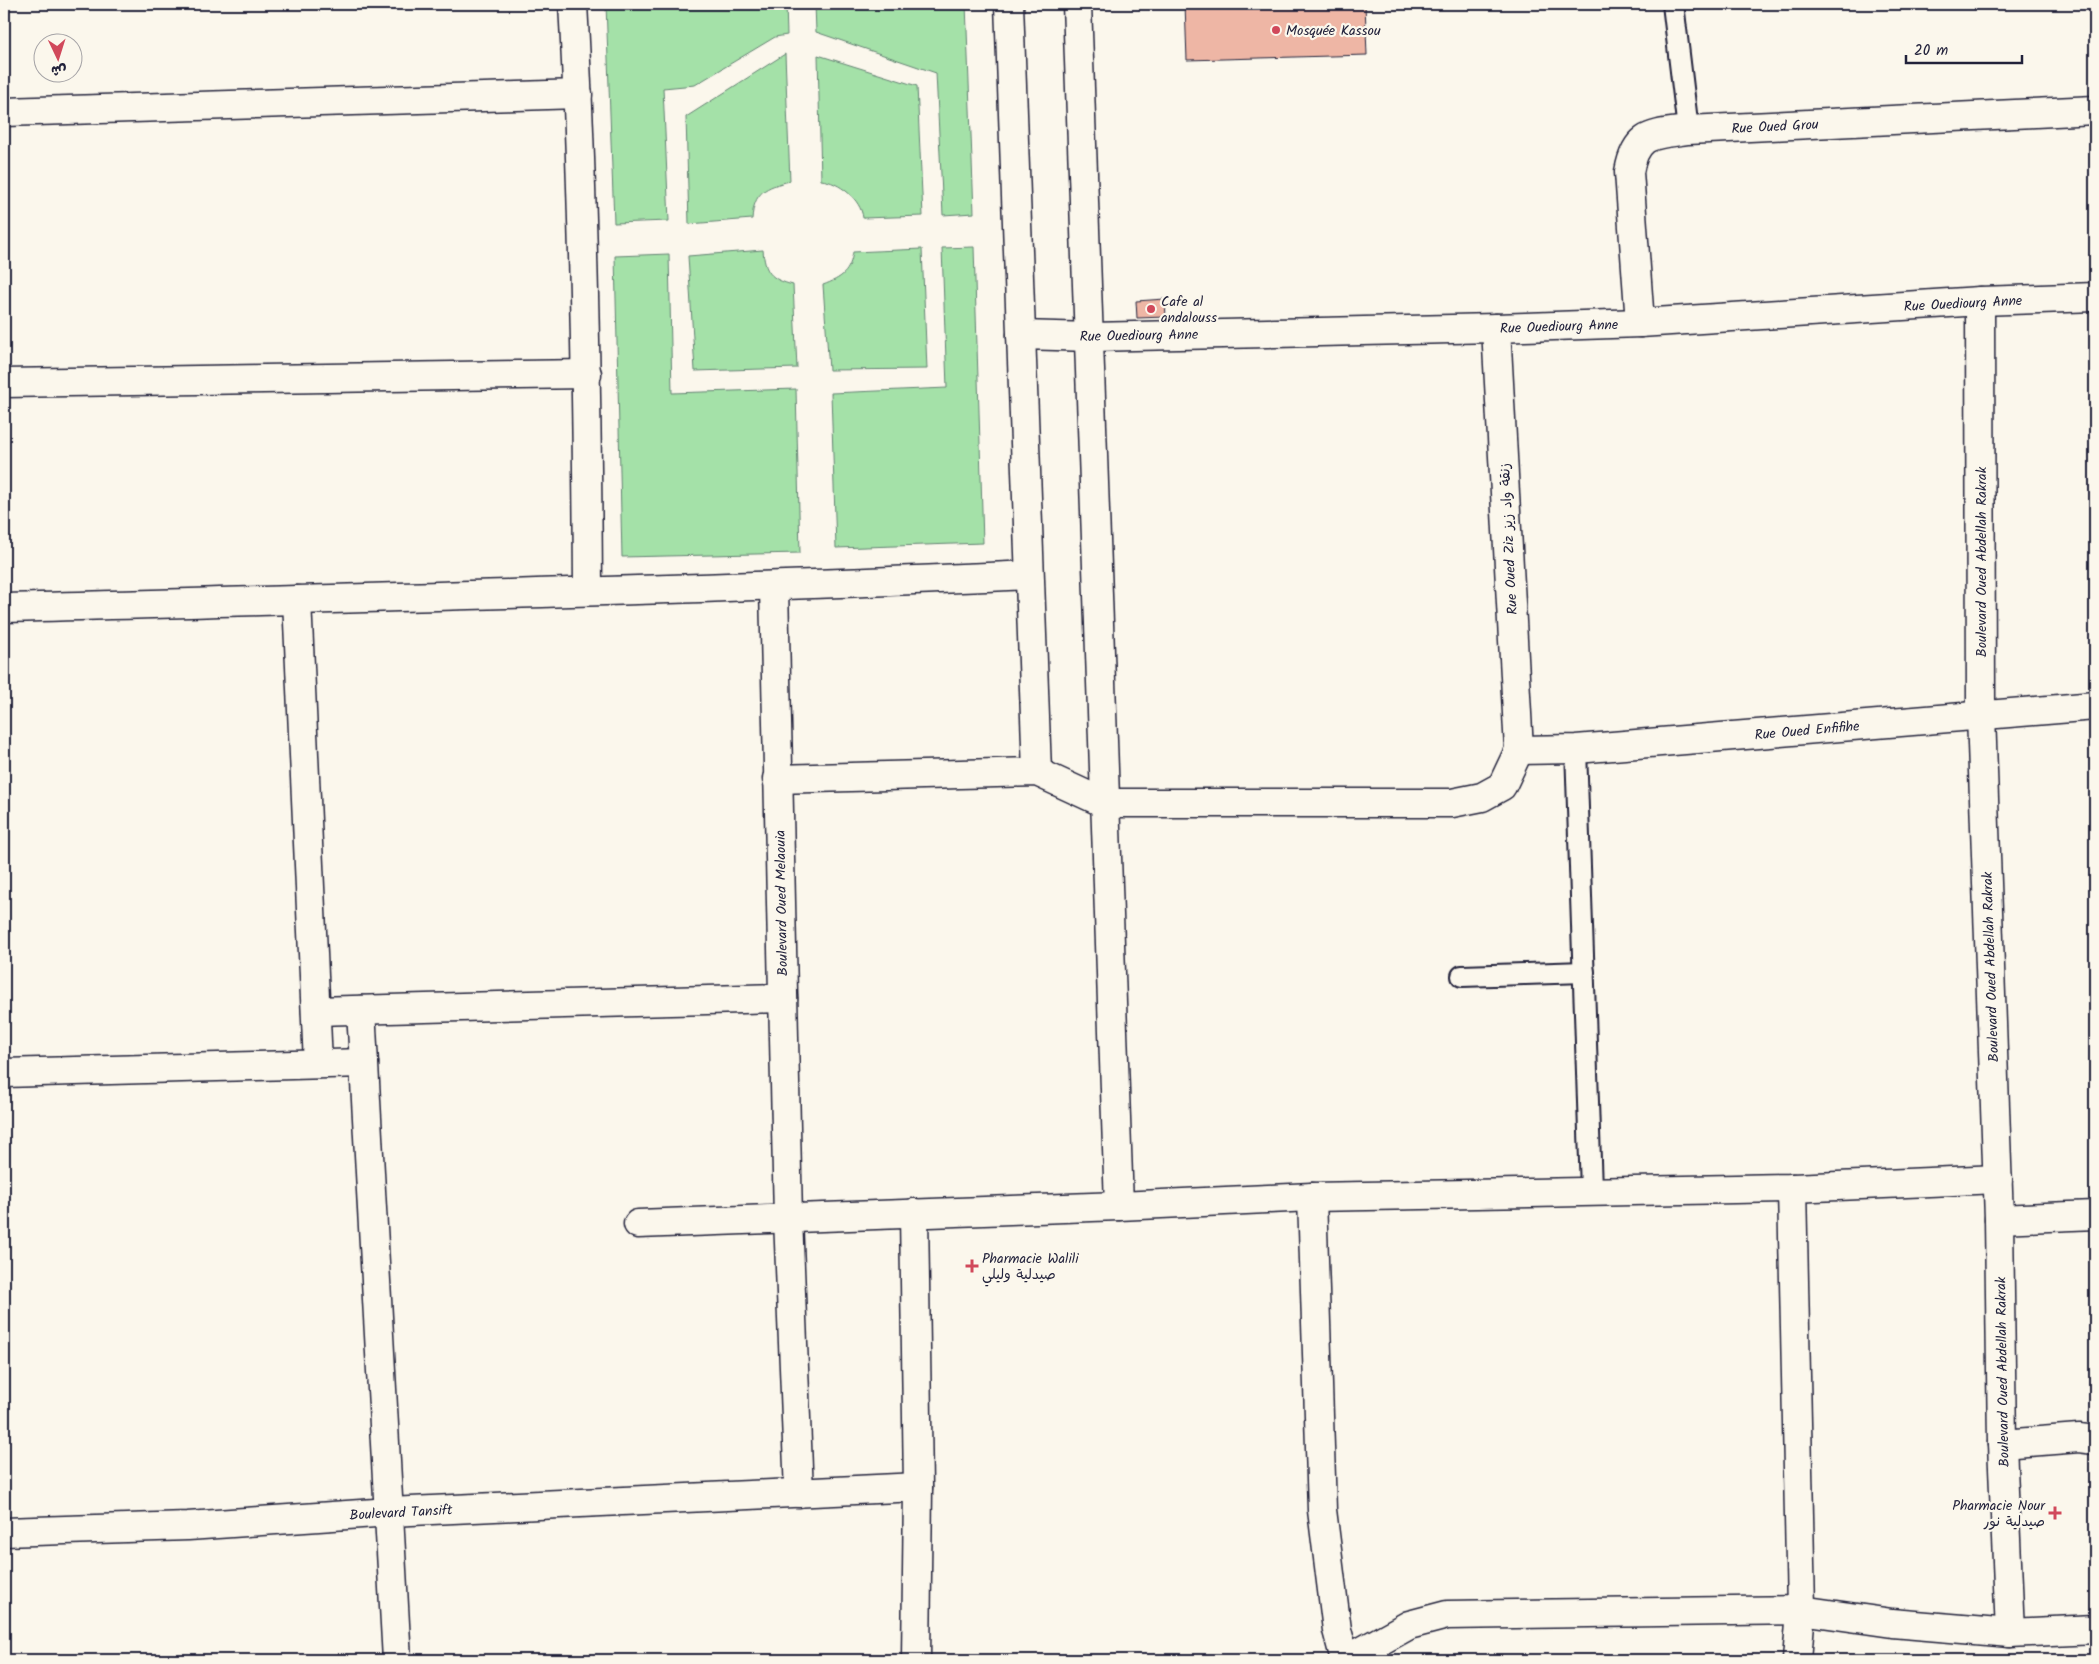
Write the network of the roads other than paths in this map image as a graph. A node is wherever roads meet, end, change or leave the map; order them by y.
1 (572, 4) edge
2 (1010, 4) edge
3 (1077, 4) edge
4 (1673, 4) edge
5 (578, 94) junction
6 (2095, 110) edge
7 (4, 112) edge
8 (1688, 130) junction
9 (2095, 296) edge
10 (1980, 301) junction
11 (1640, 322) junction
12 (1496, 328) junction
13 (1021, 335) junction
14 (1091, 337) junction
15 (586, 374) junction
16 (4, 383) edge
17 (1030, 575) junction
18 (774, 587) junction
19 (588, 590) junction
20 (296, 600) junction
21 (4, 608) edge
22 (2095, 706) edge
23 (1981, 715) junction
24 (1576, 749) junction
25 (1519, 750) junction
26 (1037, 772) junction
27 (777, 779) junction
28 (1104, 803) junction
29 (1584, 972) junction
30 (1462, 976) dead end
31 (783, 998) junction
32 (361, 1010) junction
33 (316, 1011) junction
34 (364, 1063) junction
35 (318, 1064) junction
36 (4, 1073) edge
37 (1998, 1179) junction
38 (1792, 1188) junction
39 (1591, 1190) junction
40 (1312, 1197) junction
41 (1119, 1206) junction
42 (914, 1213) junction
43 (2095, 1215) edge
44 (788, 1218) junction
45 (1999, 1219) junction
46 (638, 1224) dead end
47 (2095, 1440) edge
48 (2002, 1444) junction
49 (918, 1487) junction
50 (799, 1493) junction
51 (390, 1512) junction
52 (4, 1535) edge
53 (1801, 1610) junction
54 (2095, 1630) edge
55 (2010, 1633) junction
56 (397, 1660) edge
57 (916, 1660) edge
58 (1346, 1660) edge
59 (1797, 1660) edge

1 - 5 street
2 - 13 street
3 - 14 street
4 - 8 lane
5 - 7 street
5 - 15 street
6 - 8 street, Rue Oued Grou
8 - 11 street, Rue Oued Grou
9 - 10 street, Rue Ouediourg Anne
10 - 11 street, Rue Ouediourg Anne
10 - 23 street, Boulevard Oued Abdellah Rakrak
11 - 12 street, Rue Ouediourg Anne
12 - 14 street, Rue Ouediourg Anne
12 - 25 street, Rue Oued Ziz زنقة واد زيز
13 - 14 street, Rue Ouediourg Anne
13 - 17 street
14 - 28 street
15 - 16 street
15 - 19 street
17 - 18 street
17 - 26 street
18 - 19 street
18 - 27 street, Boulevard Oued Melaouia
19 - 20 street
20 - 21 street
20 - 33 street
22 - 23 street, Rue Oued Enfifihe
23 - 24 street, Rue Oued Enfifihe
23 - 37 street, Boulevard Oued Abdellah Rakrak
24 - 25 street, Rue Oued Enfifihe
24 - 29 lane
25 - 28 street
26 - 27 street
26 - 28 street
27 - 31 street, Boulevard Oued Melaouia
28 - 41 street
29 - 30 lane
29 - 39 lane
31 - 32 street
31 - 44 street, Boulevard Oued Melaouia
32 - 33 street
32 - 34 street
33 - 35 street
34 - 35 street
34 - 51 street
35 - 36 street
37 - 38 street
37 - 45 street, Boulevard Oued Abdellah Rakrak
38 - 39 street
38 - 53 street
39 - 40 street
40 - 41 street
40 - 58 street
41 - 42 street
42 - 44 street
42 - 49 street
43 - 45 street
44 - 46 street
44 - 50 street, Boulevard Oued Melaouia
45 - 48 street, Boulevard Oued Abdellah Rakrak
47 - 48 street
48 - 55 street, Boulevard Oued Abdellah Rakrak
49 - 50 street, Boulevard Tansift
49 - 57 street
50 - 51 street, Boulevard Tansift
51 - 52 street, Boulevard Tansift
51 - 56 street
53 - 55 street
53 - 58 street
53 - 59 street
54 - 55 street

